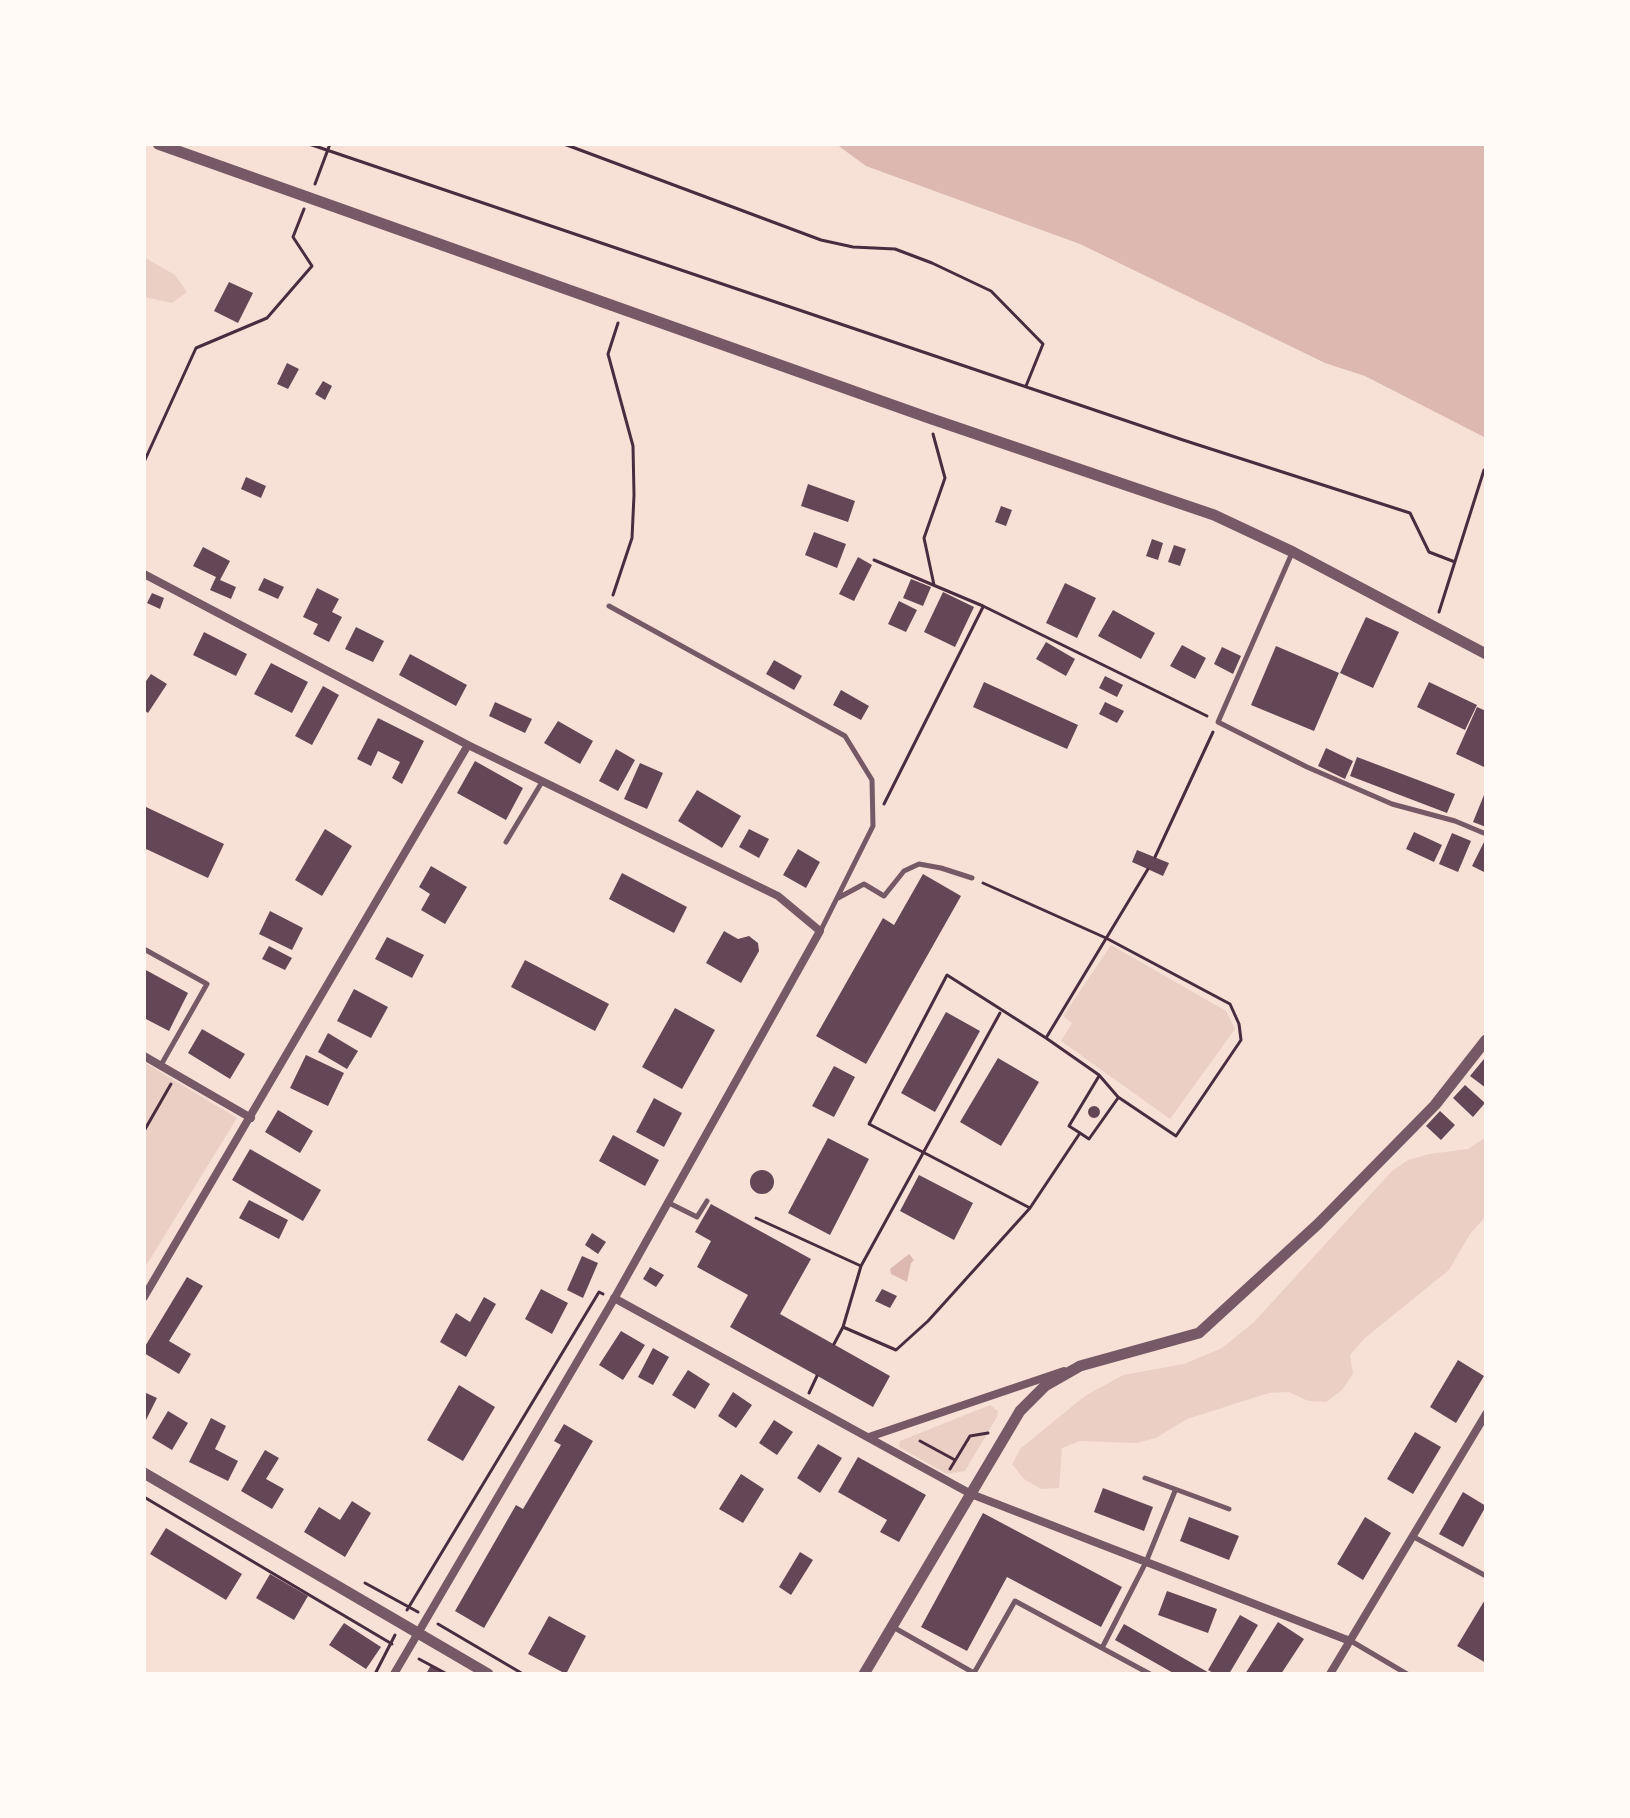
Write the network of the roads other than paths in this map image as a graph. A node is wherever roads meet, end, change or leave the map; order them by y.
1 (158, 144) edge
2 (1293, 552) junction
3 (144, 574) edge
4 (609, 606) road end
5 (1486, 654) edge
6 (468, 745) junction
7 (543, 781) junction
8 (1486, 834) edge
9 (506, 842) dead end
10 (972, 878) road end
11 (837, 898) junction
12 (820, 931) junction
13 (144, 949) edge
14 (1486, 1040) edge
15 (144, 1056) edge
16 (161, 1065) junction
17 (251, 1118) junction
18 (707, 1201) dead end
19 (666, 1202) junction
20 (144, 1297) edge
21 (614, 1298) junction
22 (1080, 1366) junction
23 (1486, 1414) edge
24 (869, 1437) junction
25 (144, 1473) edge
26 (1145, 1478) dead end
27 (1175, 1491) junction
28 (971, 1494) junction
29 (1229, 1509) dead end
30 (1412, 1535) junction
31 (1146, 1562) junction
32 (1486, 1576) edge
33 (892, 1626) junction
34 (417, 1632) junction
35 (1350, 1641) junction
36 (1102, 1648) junction
37 (394, 1674) edge
38 (488, 1674) edge
39 (864, 1674) edge
40 (1150, 1674) edge
41 (1330, 1674) edge
42 (1407, 1674) edge

1 - 2 street
2 - 5 street
2 - 8 lane
3 - 6 street
4 - 11 lane
6 - 7 street
6 - 17 street
7 - 9 lane
7 - 12 street
10 - 11 lane
11 - 12 lane
12 - 19 street
13 - 16 lane
14 - 22 street
15 - 16 street
16 - 17 street
17 - 20 street
18 - 19 lane
19 - 21 street
21 - 24 street
21 - 34 street
22 - 24 street
22 - 28 street
23 - 30 street
24 - 28 street
25 - 34 street
26 - 27 lane
27 - 29 lane
27 - 31 lane
28 - 31 street
28 - 33 street
30 - 32 lane
30 - 35 street
31 - 35 street
31 - 36 lane
33 - 36 lane
33 - 39 street
34 - 37 street
34 - 38 street
35 - 41 street
35 - 42 lane
36 - 40 lane

